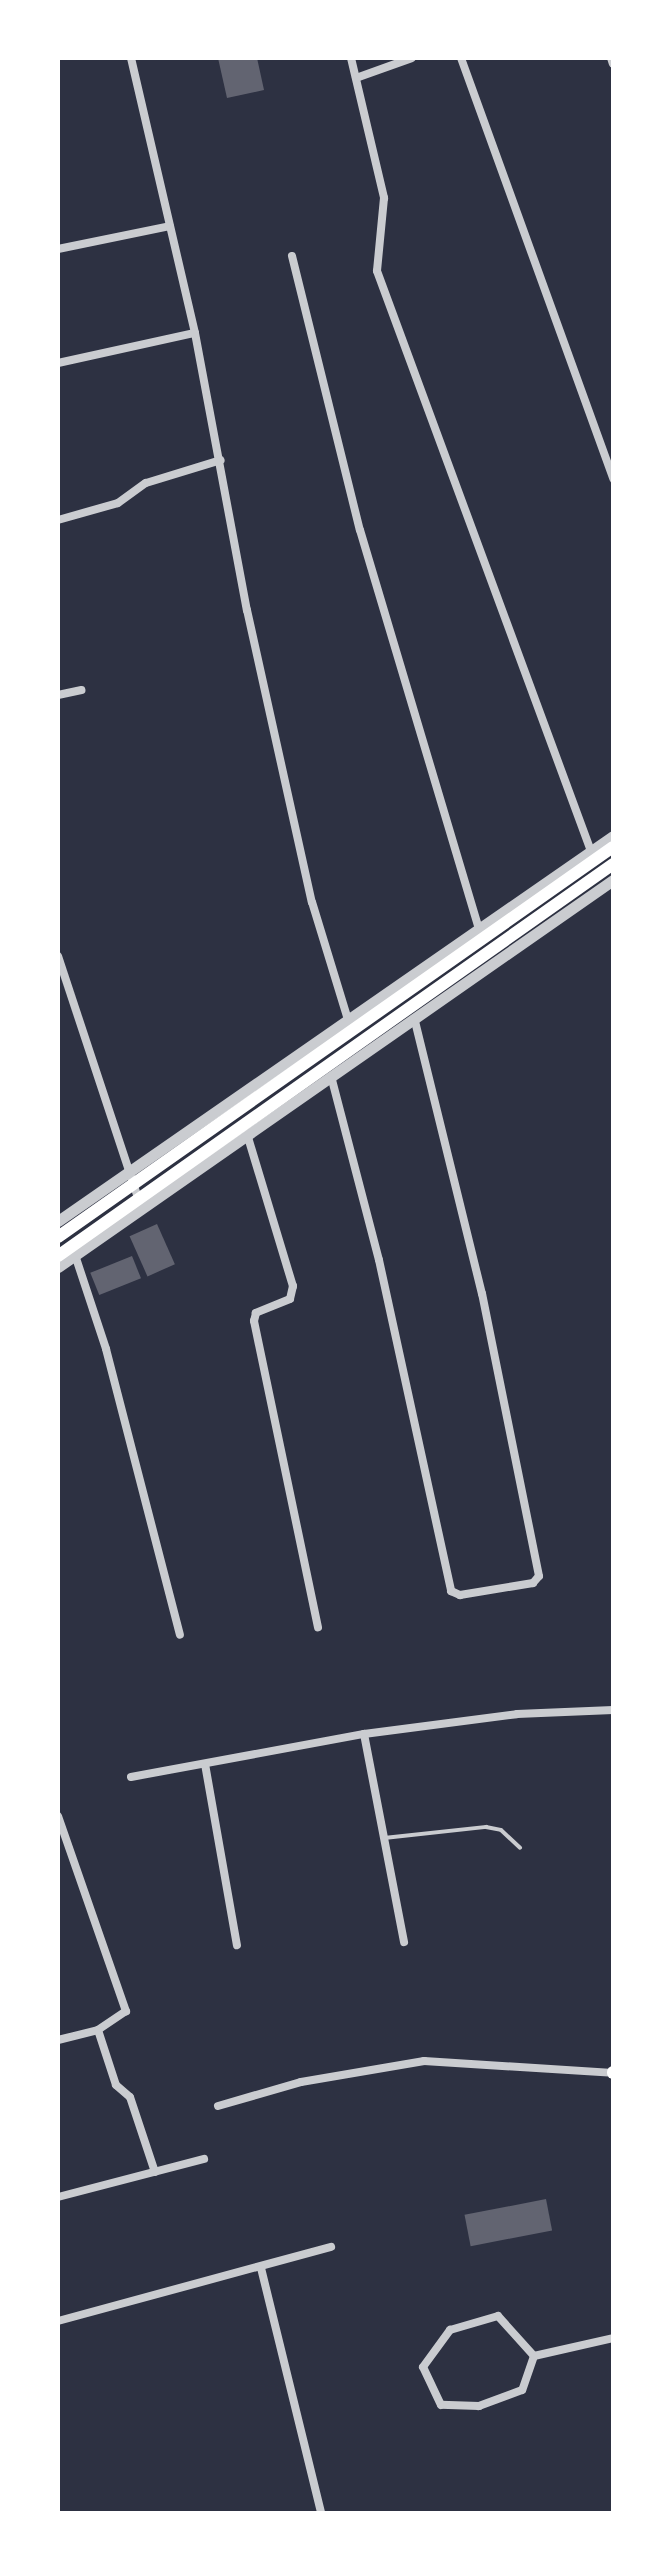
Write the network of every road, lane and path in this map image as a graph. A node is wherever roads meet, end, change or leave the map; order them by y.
1 (131, 58) edge
2 (351, 58) edge
3 (412, 58) edge
4 (461, 58) edge
5 (611, 58) edge
6 (613, 64) edge
7 (356, 78) junction
8 (170, 226) junction
9 (58, 249) edge
10 (292, 256) dead end
11 (195, 333) junction
12 (58, 363) edge
13 (221, 460) junction
14 (613, 479) edge
15 (58, 520) edge
16 (81, 690) dead end
17 (58, 695) edge
18 (613, 836) edge
19 (613, 847) edge
20 (591, 851) junction
21 (613, 864) edge
22 (613, 880) edge
23 (479, 928) junction
24 (58, 956) edge
25 (414, 1018) junction
26 (348, 1020) junction
27 (331, 1076) junction
28 (247, 1134) junction
29 (129, 1169) junction
30 (141, 1208) junction
31 (58, 1221) edge
32 (58, 1237) edge
33 (75, 1255) junction
34 (58, 1256) edge
35 (58, 1267) edge
36 (318, 1627) dead end
37 (180, 1635) dead end
38 (613, 1710) edge
39 (364, 1734) junction
40 (205, 1764) junction
41 (131, 1777) dead end
42 (58, 1816) edge
43 (384, 1838) junction
44 (520, 1848) dead end
45 (404, 1942) dead end
46 (237, 1945) dead end
47 (98, 2030) junction
48 (58, 2040) edge
49 (613, 2073) edge
50 (218, 2106) dead end
51 (204, 2159) dead end
52 (155, 2172) junction
53 (58, 2197) edge
54 (331, 2247) dead end
55 (261, 2268) junction
56 (58, 2321) edge
57 (613, 2338) edge
58 (534, 2356) junction
59 (321, 2513) edge

1 - 8 street
2 - 7 street
3 - 7 street
4 - 14 street
5 - 6 street
7 - 20 street
8 - 9 street
8 - 11 street
10 - 23 street
11 - 12 street
11 - 13 street
13 - 15 street
13 - 26 street
16 - 17 street
18 - 20 street
19 - 32 main road
20 - 23 street
21 - 34 main road
22 - 25 street
23 - 26 street
24 - 29 street
25 - 27 street
25 - 27 street
26 - 29 street
27 - 28 street
28 - 30 street
28 - 36 street
29 - 30 street
29 - 31 street
30 - 33 street
33 - 35 street
33 - 37 street
38 - 39 street
39 - 40 street
39 - 43 street
40 - 41 street
40 - 46 street
42 - 47 street
43 - 44 lane
43 - 45 street
47 - 48 street
47 - 52 street
49 - 50 street
51 - 52 street
52 - 53 street
54 - 55 street
55 - 56 street
55 - 59 street
57 - 58 street
58 - 58 street

